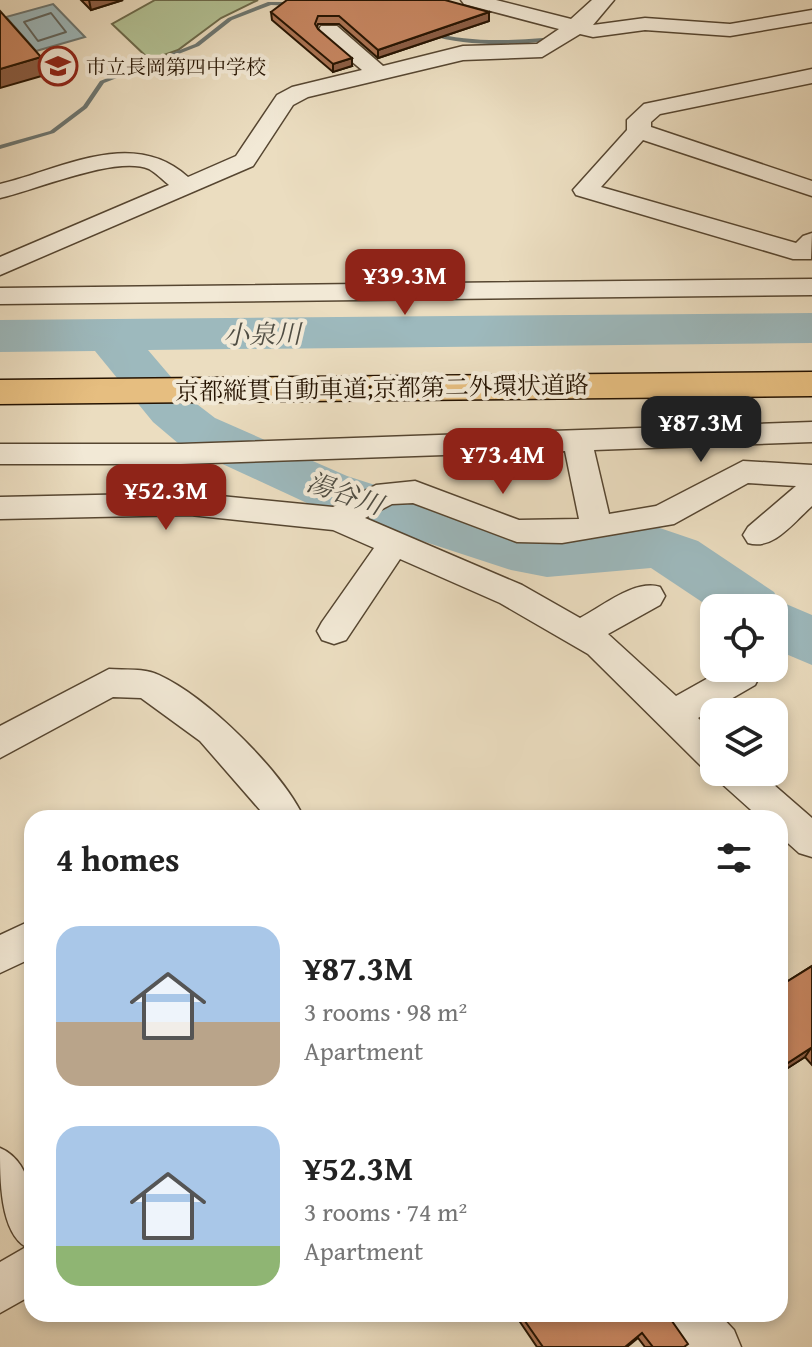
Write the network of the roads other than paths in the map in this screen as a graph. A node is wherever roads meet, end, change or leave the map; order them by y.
1 (471, 0) edge
2 (604, 0) edge
3 (812, 16) edge
4 (573, 29) junction
5 (329, 31) dead end
6 (377, 72) junction
7 (812, 76) edge
8 (639, 131) junction
9 (187, 188) junction
10 (812, 189) edge
11 (0, 191) edge
12 (812, 241) edge
13 (0, 267) edge
14 (812, 287) edge
15 (0, 296) edge
16 (812, 384) edge
17 (0, 392) edge
18 (812, 413) edge
19 (0, 419) edge
20 (812, 432) edge
21 (577, 439) junction
22 (0, 454) edge
23 (812, 476) edge
24 (812, 489) edge
25 (362, 506) junction
26 (0, 508) edge
27 (596, 528) junction
28 (759, 535) dead end
29 (394, 544) junction
30 (649, 596) dead end
31 (334, 631) dead end
32 (581, 633) junction
33 (731, 682) edge
34 (673, 715) junction
35 (700, 741) edge
36 (0, 743) edge
37 (750, 786) edge
38 (271, 810) edge
39 (777, 810) edge
40 (788, 820) edge
41 (812, 841) edge
42 (24, 942) edge
43 (0, 955) edge
44 (0, 1170) edge
45 (24, 1213) edge
46 (24, 1273) edge
47 (0, 1290) edge
48 (695, 1322) edge
49 (717, 1347) edge

1 - 4 street
2 - 4 street
3 - 4 street
4 - 6 street
5 - 6 street
6 - 9 street
7 - 8 street
8 - 10 street
8 - 12 street
9 - 11 street
9 - 13 street
14 - 15 street
16 - 17 highway, 京都縦貫自動車道;京都第二外環状道路
18 - 19 highway, 京都縦貫自動車道;京都第二外環状道路
20 - 21 street
21 - 22 street
21 - 27 street
23 - 27 street
24 - 28 street
25 - 26 street
25 - 27 street
25 - 29 street
29 - 31 street
29 - 32 street
30 - 32 street
32 - 34 street
33 - 34 street
34 - 35 street
36 - 38 street
37 - 39 street
40 - 41 street
42 - 43 street
44 - 45 street
46 - 47 street
48 - 49 street

